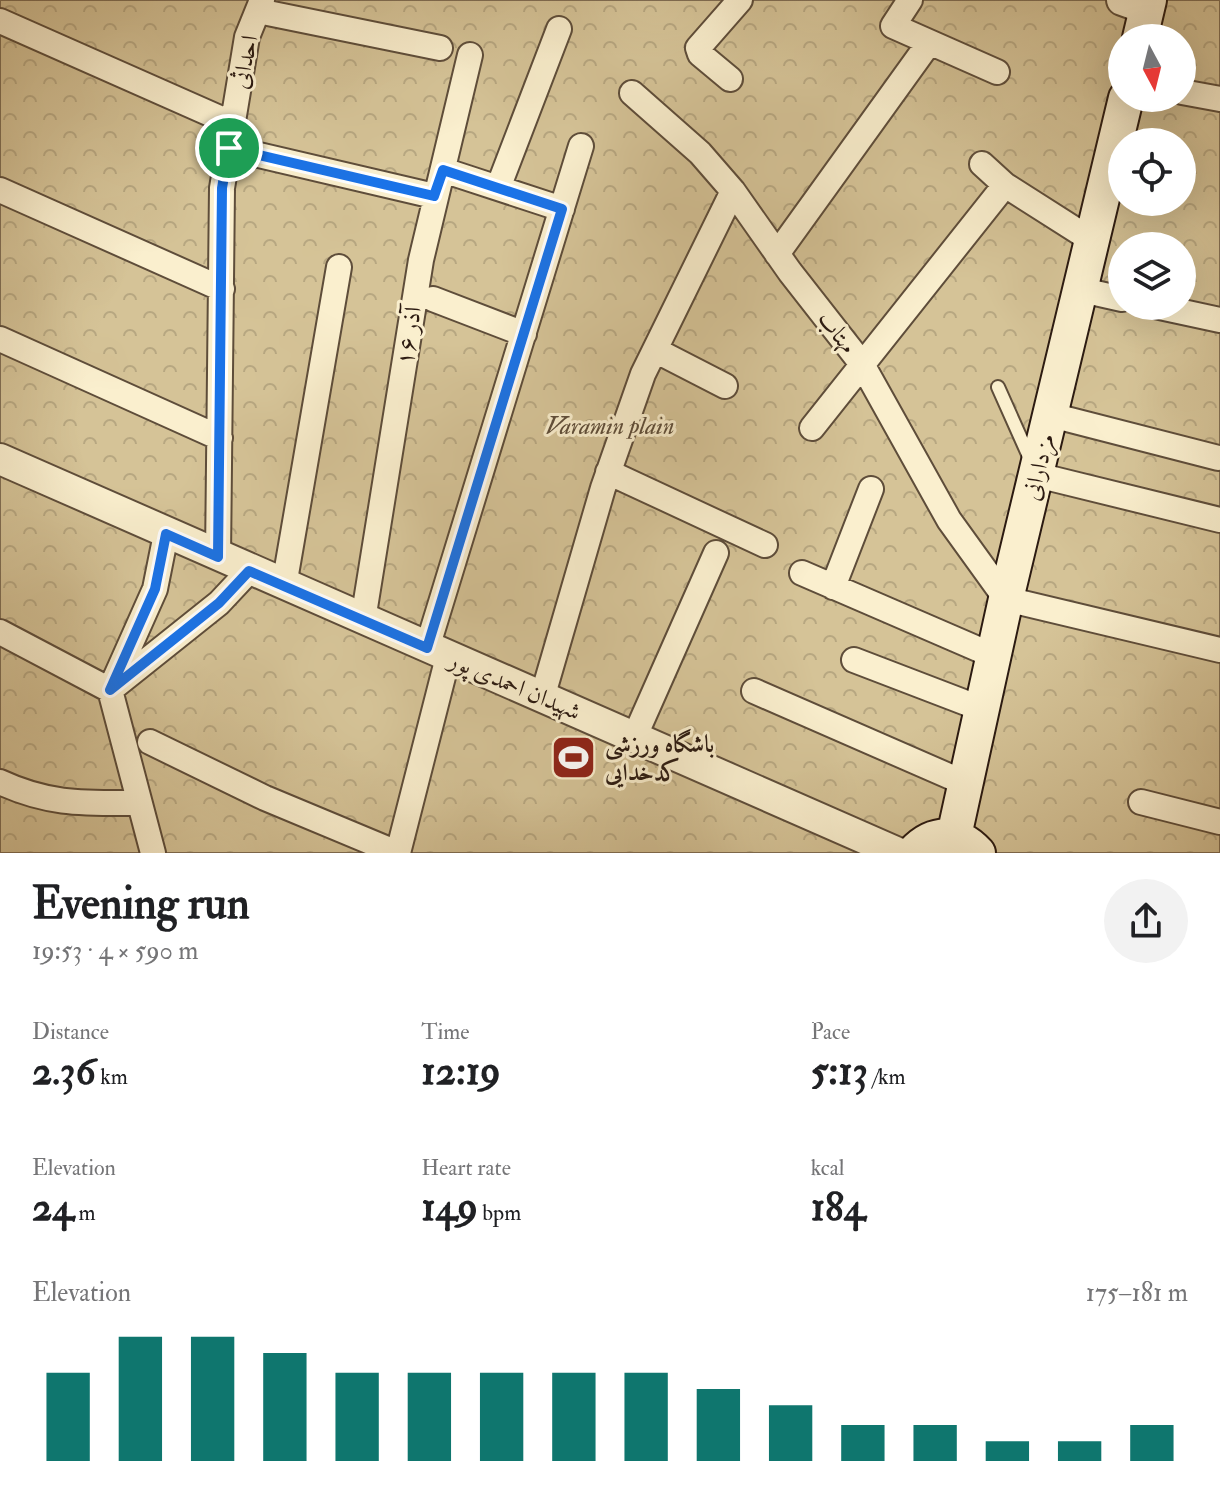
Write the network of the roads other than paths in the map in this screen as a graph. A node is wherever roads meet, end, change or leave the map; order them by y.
1 (740, 0) edge
2 (910, 0) edge
3 (260, 5) edge
4 (0, 21) edge
5 (559, 29) dead end
6 (929, 43) junction
7 (440, 48) dead end
8 (470, 55) dead end
9 (997, 72) dead end
10 (730, 79) dead end
11 (632, 93) dead end
12 (1196, 95) edge
13 (1220, 99) edge
14 (1123, 112) edge
15 (231, 136) junction
16 (581, 146) dead end
17 (982, 164) dead end
18 (443, 170) junction
19 (1005, 185) junction
20 (498, 188) junction
21 (0, 190) edge
22 (733, 191) junction
23 (434, 196) junction
24 (562, 209) junction
25 (1093, 241) junction
26 (777, 254) junction
27 (339, 267) dead end
28 (222, 289) junction
29 (1082, 290) junction
30 (1108, 296) edge
31 (433, 299) dead end
32 (1196, 315) edge
33 (1220, 320) edge
34 (524, 334) junction
35 (0, 339) edge
36 (655, 350) junction
37 (862, 364) junction
38 (725, 386) dead end
39 (998, 387) dead end
40 (1051, 415) junction
41 (812, 428) dead end
42 (220, 438) junction
43 (1218, 458) edge
44 (0, 459) edge
45 (608, 472) junction
46 (1037, 475) junction
47 (871, 489) dead end
48 (1220, 520) edge
49 (166, 534) junction
50 (765, 545) dead end
51 (716, 553) dead end
52 (218, 557) junction
53 (249, 571) junction
54 (802, 573) dead end
55 (284, 586) junction
56 (833, 587) junction
57 (1006, 599) junction
58 (363, 620) junction
59 (0, 632) edge
60 (1220, 650) edge
61 (438, 653) junction
62 (994, 656) junction
63 (854, 660) dead end
64 (110, 690) junction
65 (754, 691) dead end
66 (542, 698) junction
67 (982, 709) junction
68 (634, 738) junction
69 (150, 742) dead end
70 (0, 782) edge
71 (967, 784) junction
72 (1141, 802) dead end
73 (138, 803) junction
74 (1220, 822) edge
75 (966, 845) edge
76 (153, 853) edge
77 (397, 853) edge
78 (898, 853) edge
79 (913, 853) edge

1 - 10 street
2 - 6 street
3 - 7 street
3 - 15 street, احداثی
4 - 15 street
5 - 20 street
6 - 9 street
6 - 26 street
8 - 18 street, ۱۶ آذر
11 - 22 street, مهتاب
12 - 13 street
14 - 25 main road, مزدارانی
15 - 23 street
15 - 28 street, احداثی
16 - 24 street
17 - 19 street
18 - 20 street
18 - 23 street, ۱۶ آذر
19 - 25 street
19 - 37 street
20 - 24 street
21 - 28 street
22 - 26 street, مهتاب
22 - 36 street
23 - 58 street, ۱۶ آذر
24 - 34 street
25 - 29 main road, مزدارانی
26 - 37 street, مهتاب
27 - 55 street
28 - 42 street, احداثی
29 - 30 street
29 - 40 main road, مزدارانی
31 - 34 street
32 - 33 street
34 - 61 street
35 - 42 street
36 - 38 street
36 - 45 street
37 - 41 street
37 - 57 street, مهتاب
39 - 46 lane
40 - 43 street
40 - 46 main road, مزدارانی
42 - 52 street, احداثی
44 - 49 street, شهیدان احمدی پور
45 - 50 street
45 - 66 street
46 - 48 street
46 - 57 main road, مزدارانی
47 - 56 street
49 - 52 street, شهیدان احمدی پور
49 - 64 street
51 - 68 street
52 - 53 street, شهیدان احمدی پور
53 - 55 street, شهیدان احمدی پور
53 - 64 street
54 - 56 street
55 - 58 street, شهیدان احمدی پور
56 - 62 street
57 - 60 street
57 - 62 main road, مزدارانی
58 - 61 street, شهیدان احمدی پور
59 - 64 street
61 - 66 street, شهیدان احمدی پور
61 - 77 street
62 - 67 main road, مزدارانی
63 - 67 street
64 - 73 street
65 - 71 street
66 - 68 street, شهیدان احمدی پور
67 - 71 main road, مزدارانی
68 - 78 street, شهیدان احمدی پور
69 - 77 street
70 - 73 street
71 - 75 main road, مزدارانی
72 - 74 street
73 - 76 street
75 - 79 main road

